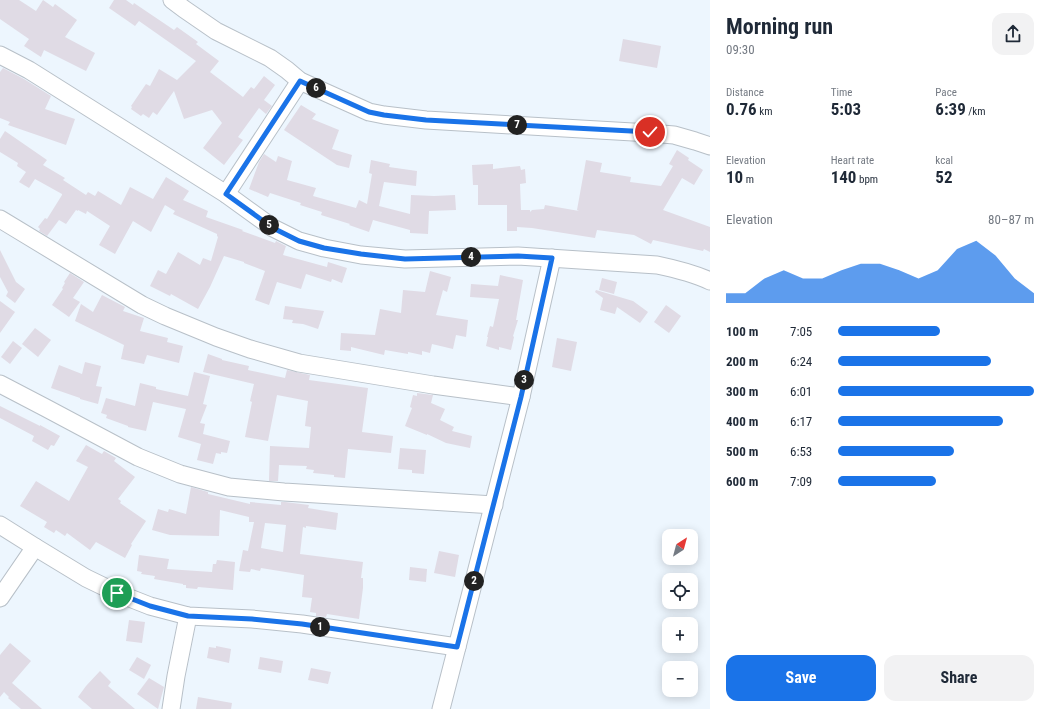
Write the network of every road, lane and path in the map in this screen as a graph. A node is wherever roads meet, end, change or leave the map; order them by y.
1 (172, 0) edge
2 (0, 55) edge
3 (300, 81) junction
4 (710, 146) edge
5 (226, 194) junction
6 (0, 219) edge
7 (552, 258) junction
8 (710, 281) edge
9 (0, 384) edge
10 (521, 397) junction
11 (494, 506) junction
12 (0, 525) edge
13 (35, 548) junction
14 (0, 598) edge
15 (188, 616) junction
16 (457, 647) junction
17 (171, 709) edge
18 (441, 709) edge

1 - 3 street
2 - 5 street
3 - 4 street
3 - 5 street
5 - 7 street
6 - 10 street
7 - 8 street
7 - 10 street
9 - 11 street
10 - 11 street
11 - 16 street
12 - 13 street
13 - 14 street
13 - 15 street
15 - 16 street
15 - 17 street
16 - 18 street

